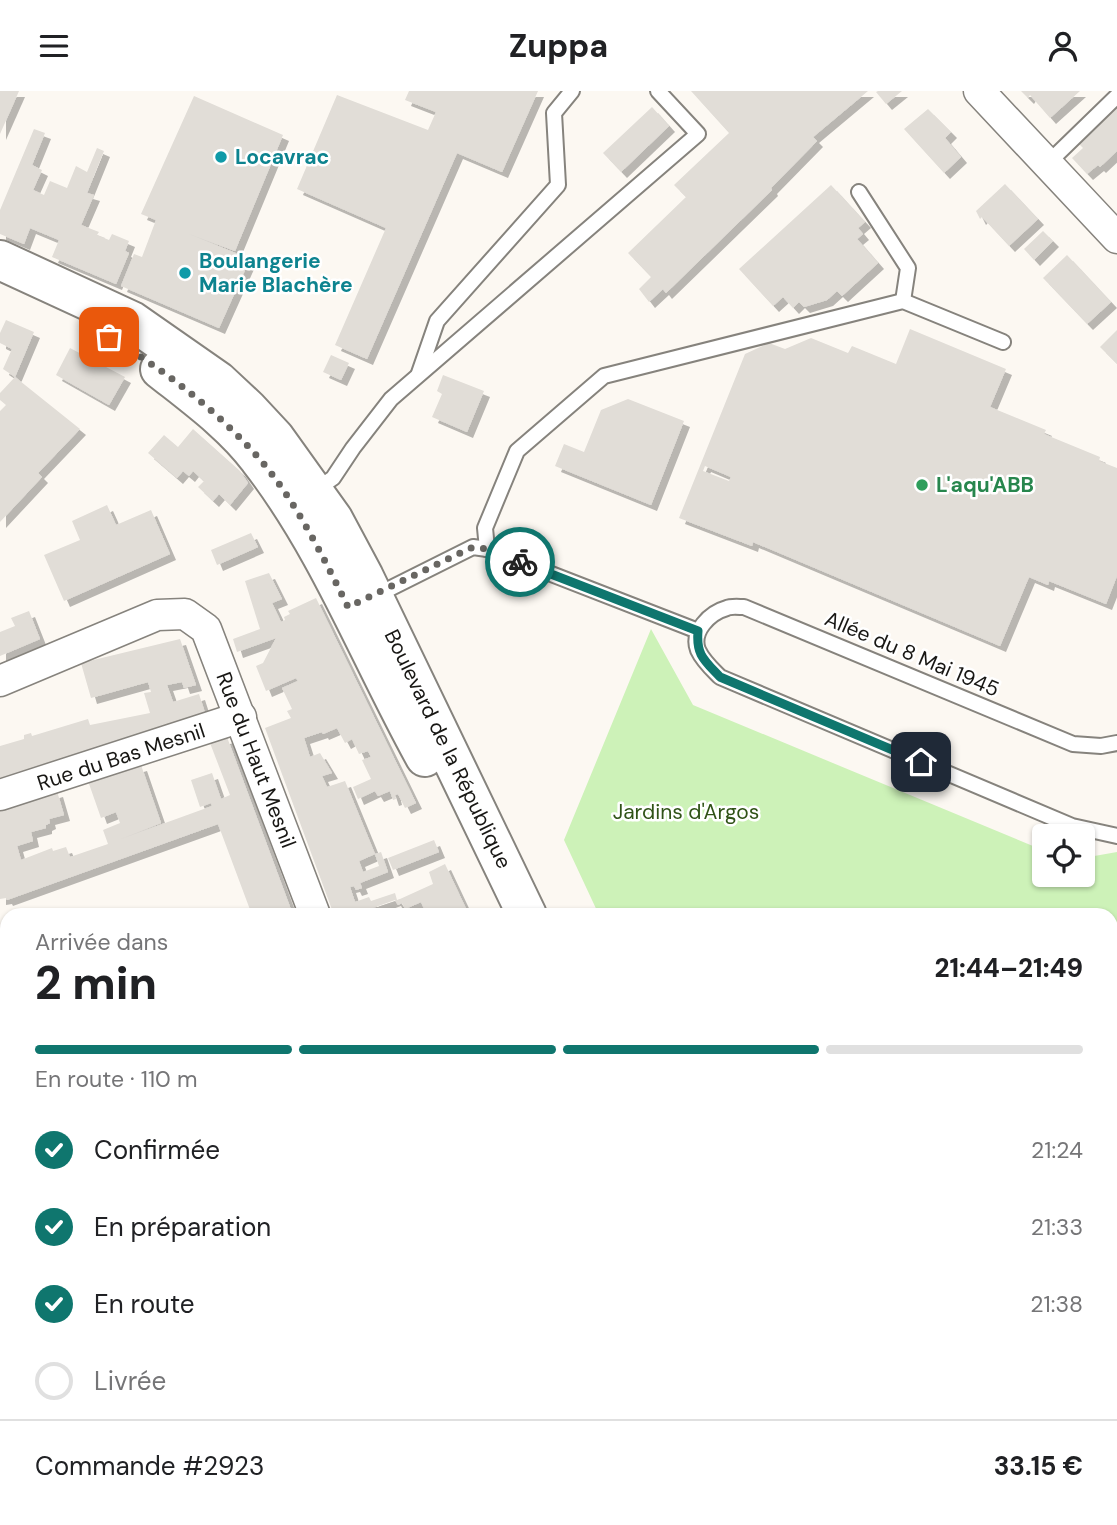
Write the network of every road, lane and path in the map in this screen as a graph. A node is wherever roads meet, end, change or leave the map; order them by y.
1 (572, 91) edge
2 (658, 91) edge
3 (979, 91) edge
4 (1117, 96) edge
5 (1047, 164) junction
6 (859, 192) dead end
7 (1117, 238) edge
8 (0, 260) edge
9 (0, 288) edge
10 (903, 301) junction
11 (1003, 342) dead end
12 (419, 375) junction
13 (302, 496) junction
14 (488, 549) junction
15 (361, 601) junction
16 (698, 631) junction
17 (0, 681) edge
18 (241, 717) junction
19 (1117, 743) edge
20 (0, 795) edge
21 (1117, 836) edge
22 (312, 908) edge
23 (500, 908) edge
24 (523, 908) edge

1 - 12 lane
2 - 12 lane
3 - 5 street
4 - 5 lane
5 - 7 street
6 - 10 lane
8 - 13 main road, Boulevard de la République
9 - 13 main road, Boulevard de la République
10 - 11 lane
10 - 14 lane
12 - 13 lane
13 - 15 main road, Boulevard de la République
14 - 15 lane
14 - 16 lane
15 - 23 main road, Boulevard de la République
15 - 24 main road, Boulevard de la République
16 - 19 lane, Allée du 8 Mai 1945
16 - 21 lane
17 - 18 street, Rue du Haut Mesnil
18 - 20 street, Rue du Bas Mesnil
18 - 22 street, Rue du Haut Mesnil

